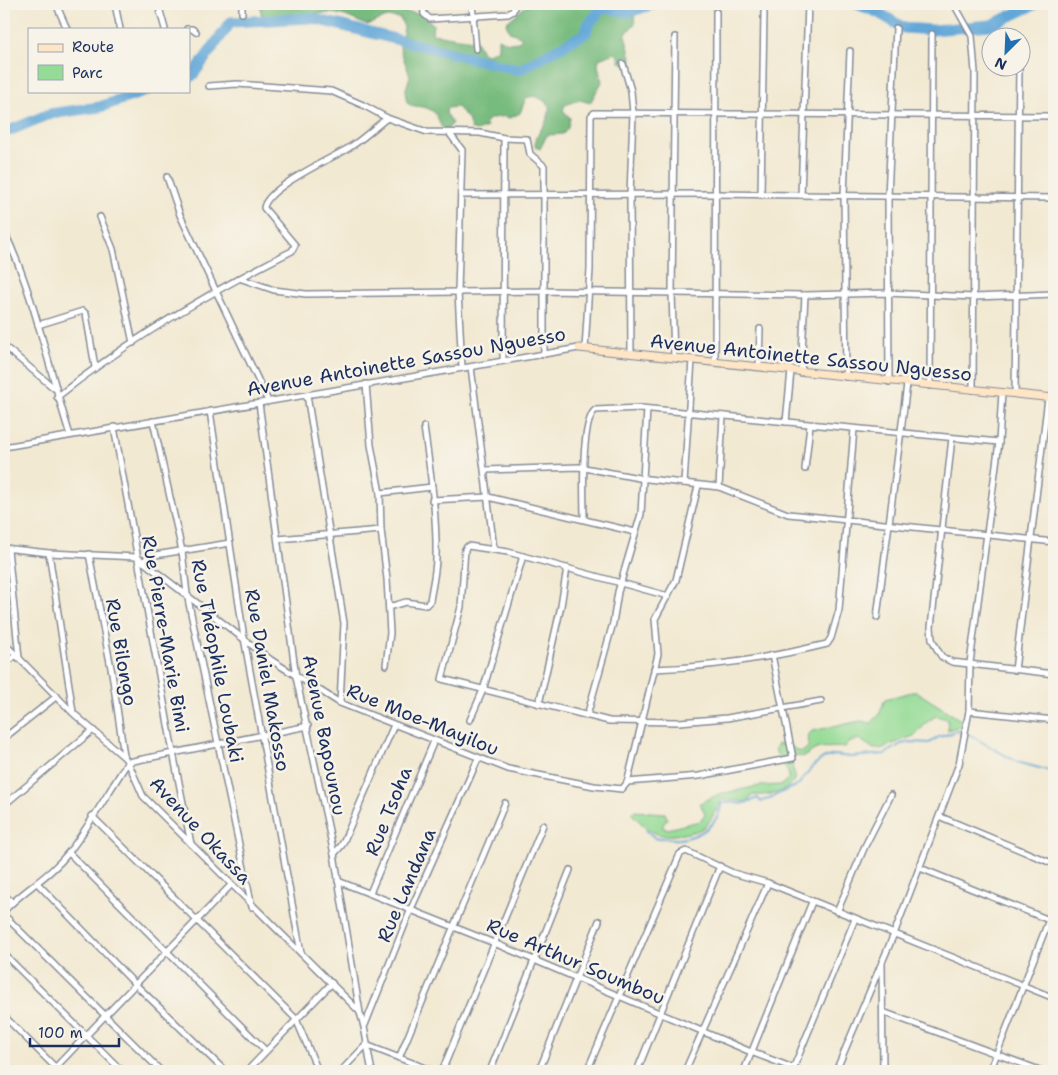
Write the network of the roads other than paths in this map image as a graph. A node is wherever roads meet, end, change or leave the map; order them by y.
1 (56, 4) edge
2 (115, 4) edge
3 (158, 4) edge
4 (242, 4) edge
5 (423, 4) edge
6 (472, 4) edge
7 (514, 4) edge
8 (808, 4) edge
9 (954, 4) edge
10 (716, 12) dead end
11 (764, 12) dead end
12 (242, 13) dead end
13 (473, 17) junction
14 (67, 28) edge
15 (120, 28) edge
16 (165, 28) edge
17 (896, 28) dead end
18 (190, 29) edge
19 (196, 32) dead end
20 (932, 34) dead end
21 (675, 38) dead end
22 (476, 49) dead end
23 (850, 51) dead end
24 (623, 64) dead end
25 (1019, 78) edge
26 (209, 86) dead end
27 (633, 113) junction
28 (674, 114) junction
29 (716, 114) junction
30 (762, 115) junction
31 (804, 115) junction
32 (846, 115) junction
33 (892, 115) junction
34 (1017, 115) junction
35 (933, 116) junction
36 (974, 116) junction
37 (1054, 116) edge
38 (387, 118) junction
39 (450, 134) junction
40 (504, 138) junction
41 (167, 177) dead end
42 (716, 194) junction
43 (461, 195) junction
44 (504, 195) junction
45 (543, 195) junction
46 (630, 195) junction
47 (675, 195) junction
48 (761, 195) junction
49 (802, 195) junction
50 (844, 195) junction
51 (590, 196) junction
52 (888, 196) junction
53 (930, 198) junction
54 (974, 198) junction
55 (1016, 198) junction
56 (1054, 198) edge
57 (100, 216) dead end
58 (4, 231) edge
59 (5, 238) edge
60 (242, 279) junction
61 (545, 291) junction
62 (217, 292) junction
63 (458, 292) junction
64 (503, 292) junction
65 (588, 292) junction
66 (632, 292) junction
67 (672, 293) junction
68 (716, 293) junction
69 (845, 294) junction
70 (887, 294) junction
71 (931, 294) junction
72 (1054, 294) edge
73 (804, 295) junction
74 (1017, 296) junction
75 (974, 297) junction
76 (38, 324) junction
77 (760, 329) dead end
78 (133, 342) junction
79 (4, 346) edge
80 (582, 349) junction
81 (544, 354) junction
82 (631, 354) junction
83 (674, 358) junction
84 (692, 360) junction
85 (503, 361) junction
86 (715, 363) junction
87 (471, 366) junction
88 (95, 367) junction
89 (759, 367) junction
90 (462, 368) junction
91 (790, 371) junction
92 (801, 373) junction
93 (846, 377) junction
94 (889, 382) junction
95 (366, 384) junction
96 (907, 384) junction
97 (930, 386) junction
98 (55, 389) junction
99 (973, 390) junction
100 (1002, 392) junction
101 (307, 394) junction
102 (1016, 394) junction
103 (58, 396) junction
104 (1051, 398) edge
105 (268, 401) junction
106 (259, 402) junction
107 (648, 409) junction
108 (210, 411) junction
109 (688, 413) junction
110 (723, 416) junction
111 (153, 421) junction
112 (786, 422) junction
113 (810, 425) junction
114 (114, 427) junction
115 (424, 427) dead end
116 (854, 429) junction
117 (901, 433) junction
118 (70, 435) junction
119 (952, 438) junction
120 (999, 442) junction
121 (4, 447) edge
122 (584, 467) junction
123 (805, 469) dead end
124 (485, 470) junction
125 (644, 479) junction
126 (684, 484) junction
127 (698, 486) junction
128 (432, 487) junction
129 (719, 487) junction
130 (380, 493) junction
131 (488, 498) junction
132 (432, 500) junction
133 (584, 519) junction
134 (845, 520) junction
135 (889, 524) junction
136 (381, 530) junction
137 (941, 530) junction
138 (636, 532) junction
139 (328, 533) junction
140 (987, 535) junction
141 (278, 540) junction
142 (1030, 540) junction
143 (1054, 542) edge
144 (230, 543) junction
145 (6, 548) edge
146 (494, 549) junction
147 (182, 551) junction
148 (49, 553) junction
149 (89, 554) junction
150 (523, 556) junction
151 (137, 557) junction
152 (143, 562) junction
153 (567, 568) junction
154 (621, 582) junction
155 (187, 594) junction
156 (668, 596) junction
157 (389, 607) junction
158 (877, 617) dead end
159 (244, 638) junction
160 (4, 643) edge
161 (772, 656) junction
162 (17, 657) junction
163 (970, 663) junction
164 (4, 665) edge
165 (386, 665) dead end
166 (654, 669) junction
167 (1015, 670) junction
168 (1054, 674) edge
169 (296, 676) junction
170 (483, 690) junction
171 (57, 696) junction
172 (821, 701) dead end
173 (340, 703) junction
174 (539, 704) junction
175 (782, 708) junction
176 (969, 711) junction
177 (73, 713) junction
178 (587, 716) junction
179 (470, 720) dead end
180 (1054, 720) edge
181 (641, 722) junction
182 (394, 724) junction
183 (308, 726) junction
184 (93, 730) junction
185 (262, 735) junction
186 (4, 738) edge
187 (434, 740) junction
188 (218, 743) junction
189 (172, 752) junction
190 (124, 757) junction
191 (478, 759) junction
192 (128, 762) junction
193 (627, 782) junction
194 (891, 796) dead end
195 (505, 803) dead end
196 (4, 805) edge
197 (92, 816) junction
198 (940, 817) junction
199 (542, 825) dead end
200 (192, 846) junction
201 (69, 853) junction
202 (334, 854) junction
203 (1054, 864) edge
204 (720, 866) junction
205 (920, 868) junction
206 (570, 870) dead end
207 (338, 881) junction
208 (768, 883) junction
209 (38, 884) junction
210 (230, 885) junction
211 (370, 893) junction
212 (4, 895) edge
213 (12, 902) junction
214 (812, 902) junction
215 (252, 907) junction
216 (1054, 907) edge
217 (410, 909) junction
218 (837, 912) junction
219 (4, 913) edge
220 (197, 918) junction
221 (855, 920) junction
222 (599, 921) dead end
223 (1052, 921) edge
224 (452, 926) junction
225 (894, 934) junction
226 (494, 943) junction
227 (166, 951) junction
228 (301, 952) junction
229 (4, 954) edge
230 (882, 959) junction
231 (535, 960) junction
232 (576, 977) junction
233 (332, 983) junction
234 (135, 984) junction
235 (1024, 985) junction
236 (619, 995) junction
237 (1054, 998) edge
238 (882, 1012) junction
239 (360, 1013) junction
240 (661, 1013) junction
241 (4, 1016) edge
242 (105, 1016) junction
243 (296, 1019) junction
244 (365, 1025) junction
245 (702, 1031) junction
246 (86, 1036) junction
247 (366, 1045) junction
248 (266, 1051) junction
249 (750, 1052) junction
250 (998, 1053) junction
251 (399, 1058) junction
252 (56, 1070) edge
253 (793, 1070) edge
254 (122, 1071) edge
255 (161, 1071) edge
256 (225, 1071) edge
257 (248, 1071) edge
258 (318, 1071) edge
259 (341, 1071) edge
260 (372, 1071) edge
261 (433, 1071) edge
262 (442, 1071) edge
263 (490, 1071) edge
264 (538, 1071) edge
265 (587, 1071) edge
266 (637, 1071) edge
267 (684, 1071) edge
268 (744, 1071) edge
269 (801, 1071) edge
270 (836, 1071) edge
271 (883, 1071) edge
272 (990, 1071) edge
273 (1042, 1071) edge

1 - 14 street
2 - 15 street
3 - 16 street
4 - 12 street
5 - 13 street
6 - 13 street
7 - 13 street
8 - 31 street
9 - 36 street
10 - 29 street
11 - 30 street
13 - 22 street
17 - 33 street
18 - 19 street
20 - 35 street
21 - 28 street
23 - 32 street
24 - 27 street
25 - 34 street
26 - 38 street
27 - 28 street
27 - 46 street
27 - 51 street
28 - 29 street
28 - 47 street
29 - 30 street
29 - 42 street
30 - 31 street
30 - 48 street
31 - 32 street
31 - 49 street
32 - 33 street
32 - 50 street
33 - 35 street
33 - 52 street
34 - 36 street
34 - 37 street
34 - 55 street
35 - 36 street
35 - 53 street
36 - 54 street
38 - 39 street
38 - 60 street
39 - 40 street
39 - 43 street
40 - 44 street
40 - 45 street
41 - 62 street
42 - 47 street
42 - 48 street
42 - 68 street
43 - 44 street
43 - 63 street
44 - 45 street
44 - 64 street
45 - 51 street
45 - 61 street
46 - 47 street
46 - 51 street
46 - 66 street
47 - 67 street
48 - 49 street
49 - 50 street
50 - 52 street
50 - 69 street
51 - 65 street
52 - 53 street
52 - 70 street
53 - 54 street
53 - 71 street
54 - 55 street
54 - 75 street
55 - 56 street
55 - 74 street
57 - 78 street
58 - 59 street
59 - 76 street
60 - 62 street
60 - 63 street
61 - 64 street
61 - 65 street
61 - 81 street
62 - 78 street
62 - 105 street
63 - 64 street
63 - 90 street
64 - 85 street
65 - 66 street
65 - 80 street
66 - 67 street
66 - 82 street
67 - 68 street
67 - 83 street
68 - 73 street
68 - 86 street
69 - 70 street
69 - 73 street
69 - 93 street
70 - 71 street
70 - 94 street
71 - 75 street
71 - 97 street
72 - 74 street
73 - 92 street
74 - 75 street
74 - 102 street
75 - 99 street
76 - 88 street
76 - 98 street
77 - 89 street
78 - 88 street
79 - 98 street
80 - 81 street, Avenue Antoinette Sassou Nguesso
80 - 82 street, Avenue Antoinette Sassou Nguesso
81 - 85 street, Avenue Antoinette Sassou Nguesso
82 - 83 street, Avenue Antoinette Sassou Nguesso
83 - 84 street, Avenue Antoinette Sassou Nguesso
84 - 86 street, Avenue Antoinette Sassou Nguesso
84 - 109 street
85 - 87 street, Avenue Antoinette Sassou Nguesso
86 - 89 street, Avenue Antoinette Sassou Nguesso
87 - 90 street, Avenue Antoinette Sassou Nguesso
87 - 124 street
88 - 103 street
89 - 91 street, Avenue Antoinette Sassou Nguesso
90 - 95 street, Avenue Antoinette Sassou Nguesso
91 - 92 street, Avenue Antoinette Sassou Nguesso
91 - 112 street
92 - 93 street, Avenue Antoinette Sassou Nguesso
93 - 94 street, Avenue Antoinette Sassou Nguesso
94 - 96 street, Avenue Antoinette Sassou Nguesso
95 - 101 street, Avenue Antoinette Sassou Nguesso
95 - 130 street
96 - 97 street, Avenue Antoinette Sassou Nguesso
96 - 117 street
97 - 99 street, Avenue Antoinette Sassou Nguesso
98 - 103 street
99 - 100 street, Avenue Antoinette Sassou Nguesso
100 - 102 street, Avenue Antoinette Sassou Nguesso
100 - 120 street
101 - 105 street, Avenue Antoinette Sassou Nguesso
101 - 139 street
102 - 104 street, Avenue Antoinette Sassou Nguesso
103 - 118 street
104 - 142 street
105 - 106 street, Avenue Antoinette Sassou Nguesso
106 - 108 street, Avenue Antoinette Sassou Nguesso
106 - 141 street, Avenue Bapounou
107 - 109 street
107 - 122 street
107 - 125 street
108 - 111 street, Avenue Antoinette Sassou Nguesso
108 - 144 street, Rue Daniel Makosso
109 - 110 street
109 - 126 street
110 - 112 street
110 - 129 street
111 - 114 street, Avenue Antoinette Sassou Nguesso
111 - 147 street, Rue Théophile Loubaki
112 - 113 street
113 - 116 street
113 - 123 street
114 - 118 street, Avenue Antoinette Sassou Nguesso
114 - 151 street, Rue Pierre-Marie Bimi
115 - 128 street
116 - 117 street
116 - 134 street
117 - 119 street
117 - 135 street
118 - 121 street, Avenue Antoinette Sassou Nguesso
119 - 120 street
119 - 137 street
120 - 140 street
122 - 124 street
122 - 125 street
122 - 133 street
124 - 131 street
125 - 126 street
125 - 138 street
126 - 127 street
127 - 129 street
127 - 156 street
128 - 130 street
128 - 132 street
129 - 134 street
130 - 136 street
131 - 132 street
131 - 133 street
131 - 146 street
132 - 157 street
133 - 138 street
134 - 135 street
134 - 161 street
135 - 137 street
135 - 158 street
136 - 139 street
136 - 157 street
137 - 140 street
137 - 163 street
138 - 154 street
139 - 141 street
139 - 173 street
140 - 142 street
140 - 163 street
141 - 169 street, Avenue Bapounou
142 - 143 street
142 - 167 street
144 - 147 street
144 - 159 street, Rue Daniel Makosso
145 - 148 street
145 - 162 street
146 - 150 street
146 - 170 street
147 - 152 street
147 - 155 street, Rue Théophile Loubaki
148 - 149 street
148 - 177 street
149 - 151 street
149 - 190 street, Rue Bilongo
150 - 153 street
150 - 170 street
151 - 152 street, Rue Moe-Mayilou
151 - 189 street, Rue Pierre-Marie Bimi
152 - 155 street, Rue Moe-Mayilou
153 - 154 street
153 - 174 street
154 - 156 street
154 - 178 street
155 - 159 street, Rue Moe-Mayilou
155 - 188 street, Rue Théophile Loubaki
156 - 166 street
157 - 165 street
159 - 169 street, Rue Moe-Mayilou
159 - 185 street, Rue Daniel Makosso
160 - 162 street, Avenue Okassa
161 - 166 street
161 - 175 street
162 - 164 street
162 - 171 street, Avenue Okassa
163 - 167 street
163 - 176 street
166 - 181 street
167 - 168 street
169 - 173 street, Rue Moe-Mayilou
169 - 183 street, Avenue Bapounou
170 - 174 street
170 - 179 street
171 - 177 street, Avenue Okassa
171 - 186 street
172 - 175 street
173 - 182 street, Rue Moe-Mayilou
174 - 178 street
175 - 181 street
175 - 193 street
176 - 180 street
176 - 198 street
177 - 184 street, Avenue Okassa
178 - 181 street
181 - 193 street
182 - 187 street, Rue Moe-Mayilou
182 - 202 street
183 - 185 street
183 - 202 street, Avenue Bapounou
184 - 190 street, Avenue Okassa
184 - 196 street
185 - 188 street
185 - 228 street, Rue Daniel Makosso
187 - 191 street, Rue Moe-Mayilou
187 - 211 street, Rue Tsoha
188 - 189 street
188 - 215 street, Rue Théophile Loubaki
189 - 192 street
189 - 200 street, Rue Pierre-Marie Bimi
190 - 192 street, Avenue Okassa
191 - 193 street, Rue Moe-Mayilou
191 - 217 street, Rue Landana
192 - 197 street
192 - 200 street, Avenue Okassa
194 - 218 street
195 - 224 street
197 - 201 street
197 - 220 street
198 - 203 street
198 - 205 street
199 - 226 street
200 - 210 street, Avenue Okassa
201 - 209 street
201 - 227 street
202 - 207 street, Avenue Bapounou
204 - 208 street
204 - 236 street
204 - 240 street
205 - 223 street
205 - 225 street
206 - 231 street
207 - 211 street, Rue Arthur Soumbou
207 - 239 street, Avenue Bapounou
208 - 214 street
208 - 245 street
209 - 213 street
209 - 234 street
210 - 215 street, Avenue Okassa
210 - 220 street
211 - 217 street, Rue Arthur Soumbou
212 - 213 street
213 - 219 street
214 - 218 street
214 - 249 street
215 - 228 street, Avenue Okassa
216 - 223 street
217 - 224 street, Rue Arthur Soumbou
217 - 244 street, Rue Landana
218 - 221 street
219 - 242 street
220 - 227 street
220 - 243 street
221 - 225 street
221 - 253 street
222 - 232 street
223 - 235 street
224 - 226 street, Rue Arthur Soumbou
224 - 251 street
225 - 230 street
225 - 235 street
226 - 231 street, Rue Arthur Soumbou
226 - 262 street
227 - 234 street
227 - 248 street
228 - 233 street, Avenue Okassa
229 - 246 street
230 - 238 street
230 - 270 street
231 - 232 street, Rue Arthur Soumbou
231 - 263 street
232 - 236 street, Rue Arthur Soumbou
232 - 264 street
233 - 239 street, Avenue Okassa
233 - 243 street
234 - 242 street
234 - 256 street
235 - 237 street
235 - 250 street
236 - 240 street, Rue Arthur Soumbou
236 - 265 street
238 - 250 street
238 - 271 street
239 - 244 street, Avenue Bapounou
240 - 245 street, Rue Arthur Soumbou
240 - 266 street
241 - 252 street
242 - 246 street
242 - 255 street
243 - 248 street
243 - 258 street
244 - 247 street, Avenue Bapounou
245 - 249 street, Rue Arthur Soumbou
245 - 267 street
246 - 252 street
246 - 254 street
247 - 251 street
247 - 259 street
247 - 260 street, Avenue Bapounou
248 - 257 street
249 - 253 street, Rue Arthur Soumbou
249 - 268 street
250 - 272 street
250 - 273 street
251 - 261 street
253 - 269 street, Rue Arthur Soumbou

